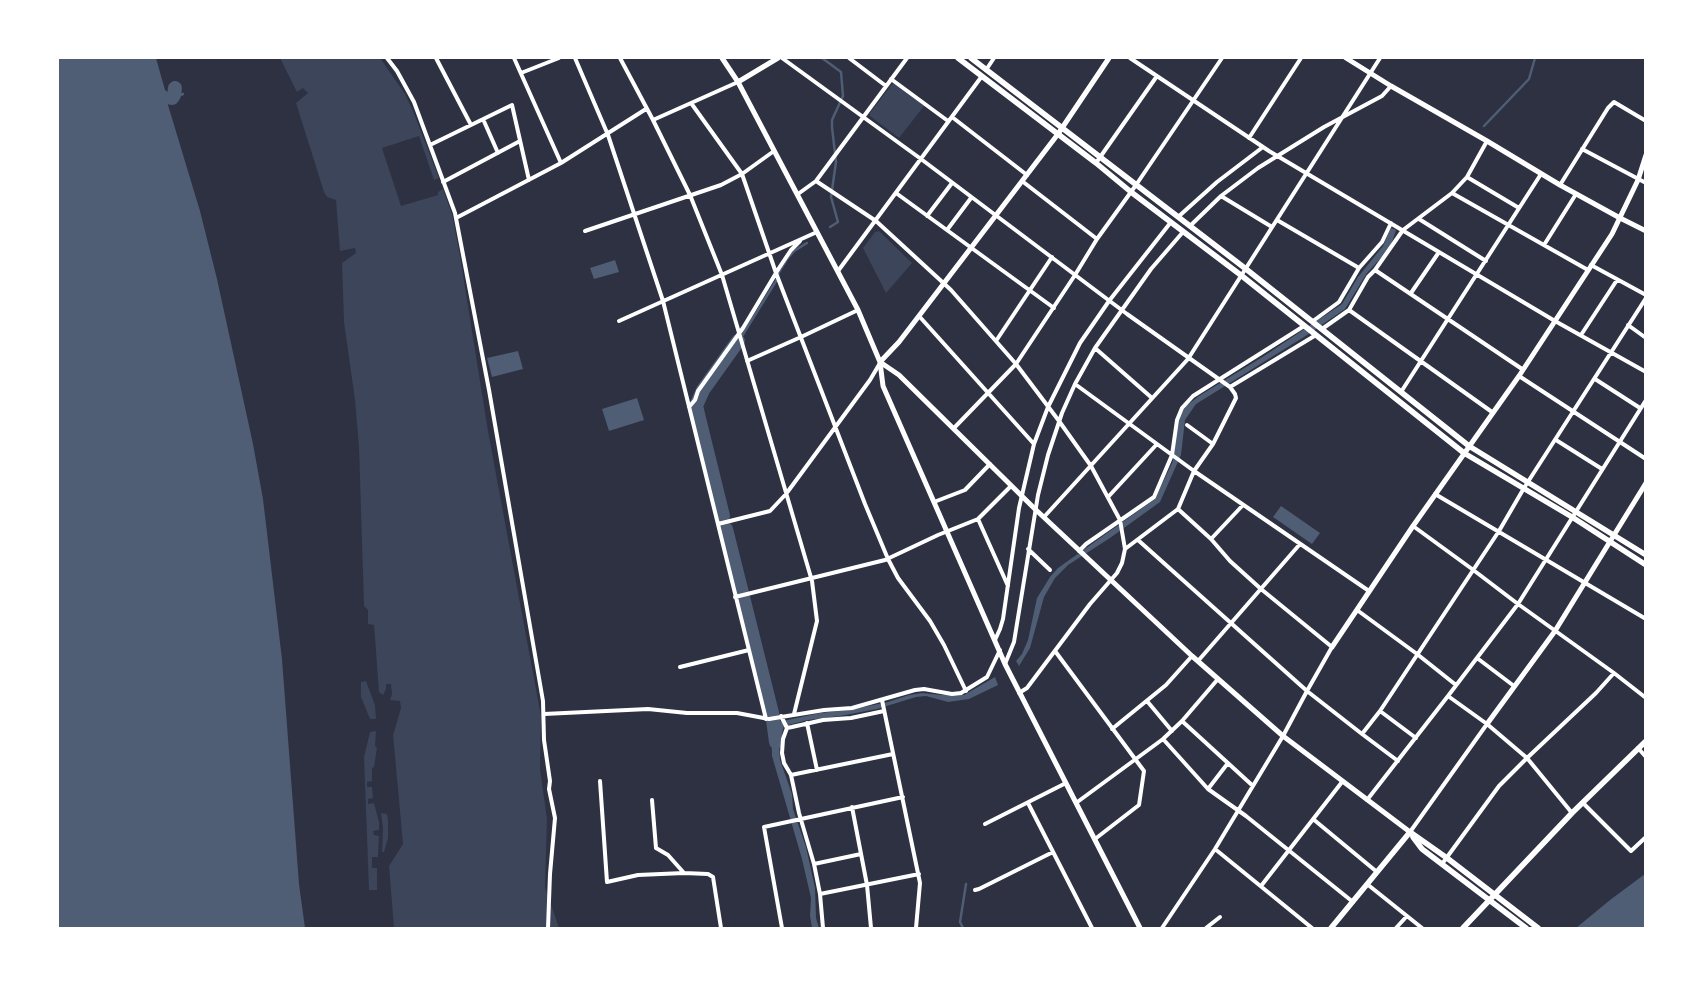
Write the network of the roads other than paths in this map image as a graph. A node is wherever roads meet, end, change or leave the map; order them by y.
1 (387, 58) edge
2 (436, 58) edge
3 (514, 58) edge
4 (559, 58) edge
5 (575, 58) edge
6 (620, 58) edge
7 (722, 58) edge
8 (780, 58) edge
9 (848, 58) edge
10 (907, 58) edge
11 (958, 58) edge
12 (971, 58) edge
13 (994, 58) edge
14 (1109, 58) edge
15 (1130, 58) edge
16 (1222, 58) edge
17 (1301, 58) edge
18 (1346, 58) edge
19 (1380, 58) edge
20 (987, 69) junction
21 (521, 73) junction
22 (1369, 73) junction
23 (982, 75) junction
24 (1157, 76) junction
25 (891, 79) junction
26 (738, 82) junction
27 (886, 86) junction
28 (1391, 86) junction
29 (1194, 100) junction
30 (691, 103) junction
31 (646, 109) junction
32 (863, 117) junction
33 (482, 119) junction
34 (950, 119) junction
35 (653, 120) junction
36 (1340, 120) junction
37 (1646, 121) edge
38 (471, 125) junction
39 (1063, 127) junction
40 (1058, 134) junction
41 (608, 135) junction
42 (1249, 138) junction
43 (520, 141) junction
44 (1487, 141) junction
45 (430, 145) junction
46 (1263, 147) junction
47 (1582, 149) junction
48 (774, 151) junction
49 (498, 153) junction
50 (1646, 155) edge
51 (1100, 156) junction
52 (1277, 156) junction
53 (920, 159) junction
54 (561, 163) junction
55 (1096, 163) junction
56 (1306, 173) junction
57 (742, 174) junction
58 (1541, 174) junction
59 (1027, 175) junction
60 (1467, 177) junction
61 (530, 180) junction
62 (1638, 180) junction
63 (816, 181) junction
64 (1022, 181) junction
65 (443, 182) junction
66 (952, 183) junction
67 (1646, 183) edge
68 (1136, 185) junction
69 (1560, 185) junction
70 (1131, 192) junction
71 (896, 193) junction
72 (1452, 193) junction
73 (798, 194) junction
74 (1576, 194) junction
75 (690, 195) junction
76 (1221, 196) junction
77 (970, 198) junction
78 (1519, 208) junction
79 (634, 214) junction
80 (927, 216) junction
81 (996, 216) junction
82 (1178, 217) junction
83 (456, 218) junction
84 (1620, 218) junction
85 (1419, 219) junction
86 (1277, 220) junction
87 (876, 221) junction
88 (1171, 222) junction
89 (1391, 223) junction
90 (1190, 226) junction
91 (1508, 226) junction
92 (1272, 228) junction
93 (947, 230) junction
94 (1403, 230) junction
95 (585, 231) dead end
96 (1646, 231) edge
97 (817, 232) junction
98 (1183, 232) junction
99 (1097, 239) junction
100 (800, 240) junction
101 (1544, 245) junction
102 (972, 247) junction
103 (1439, 252) junction
104 (769, 254) junction
105 (1052, 257) junction
106 (1486, 261) junction
107 (1360, 268) junction
108 (1589, 268) junction
109 (1246, 269) junction
110 (1375, 270) junction
111 (838, 271) junction
112 (776, 273) junction
113 (1477, 274) junction
114 (722, 275) junction
115 (1075, 275) junction
116 (1242, 276) junction
117 (1617, 280) junction
118 (943, 284) junction
119 (1030, 290) junction
120 (1411, 293) junction
121 (1646, 296) edge
122 (1109, 300) junction
123 (663, 301) junction
124 (1054, 308) junction
125 (858, 310) junction
126 (1121, 310) junction
127 (1349, 310) junction
128 (919, 316) junction
129 (1448, 319) junction
130 (1555, 320) junction
131 (619, 321) dead end
132 (1314, 322) junction
133 (1628, 325) junction
134 (1306, 327) junction
135 (1322, 330) junction
136 (739, 333) junction
137 (1316, 335) junction
138 (1581, 335) junction
139 (801, 338) junction
140 (1646, 338) edge
141 (996, 341) junction
142 (1094, 348) junction
143 (1611, 352) junction
144 (1188, 359) junction
145 (747, 361) junction
146 (880, 362) junction
147 (1420, 362) junction
148 (1016, 364) junction
149 (1522, 369) junction
150 (1646, 372) edge
151 (1519, 376) junction
152 (1595, 379) junction
153 (1219, 380) junction
154 (1075, 384) junction
155 (1230, 387) junction
156 (1401, 392) junction
157 (988, 393) junction
158 (1152, 398) junction
159 (1646, 400) edge
160 (689, 407) junction
161 (1048, 407) junction
162 (1640, 408) junction
163 (1492, 412) junction
164 (1573, 412) junction
165 (1059, 421) junction
166 (1128, 424) junction
167 (1187, 425) dead end
168 (836, 427) junction
169 (954, 428) junction
170 (1556, 440) junction
171 (1619, 443) junction
172 (1034, 444) junction
173 (1157, 444) junction
174 (1213, 444) junction
175 (1469, 446) junction
176 (1464, 453) junction
177 (1172, 455) junction
178 (1646, 459) edge
179 (990, 464) junction
180 (1091, 466) junction
181 (1602, 469) junction
182 (1194, 471) junction
183 (1528, 482) junction
184 (1646, 483) edge
185 (1011, 486) junction
186 (1524, 488) junction
187 (786, 494) junction
188 (1435, 494) junction
189 (1108, 496) junction
190 (1022, 497) junction
191 (934, 502) junction
192 (1243, 504) junction
193 (1035, 509) junction
194 (1178, 509) junction
195 (1576, 511) junction
196 (1044, 517) junction
197 (1572, 517) junction
198 (978, 519) junction
199 (1120, 520) junction
200 (718, 524) junction
201 (1412, 526) junction
202 (1498, 531) junction
203 (947, 532) junction
204 (1614, 535) junction
205 (1212, 539) junction
206 (1138, 540) junction
207 (1610, 542) junction
208 (1300, 544) junction
209 (1028, 549) junction
210 (1125, 549) junction
211 (1079, 551) junction
212 (1646, 555) edge
213 (888, 558) junction
214 (1545, 560) junction
215 (1646, 565) edge
216 (1472, 569) junction
217 (1050, 570) dead end
218 (811, 578) junction
219 (1110, 580) junction
220 (1585, 583) junction
221 (1008, 586) junction
222 (1261, 589) junction
223 (1369, 591) junction
224 (735, 597) junction
225 (1518, 604) junction
226 (1357, 610) junction
227 (1646, 620) edge
228 (1232, 622) junction
229 (1555, 631) junction
230 (995, 640) junction
231 (1332, 647) junction
232 (749, 650) junction
233 (1000, 650) junction
234 (1055, 651) junction
235 (1417, 654) junction
236 (1192, 656) junction
237 (1477, 658) junction
238 (1198, 661) junction
239 (1005, 664) junction
240 (680, 668) dead end
241 (1614, 673) junction
242 (1218, 678) junction
243 (1456, 686) junction
244 (1514, 686) junction
245 (966, 690) junction
246 (1307, 691) junction
247 (1019, 693) junction
248 (1448, 696) junction
249 (1646, 698) edge
250 (882, 700) junction
251 (1147, 701) junction
252 (884, 711) junction
253 (1380, 711) junction
254 (544, 714) junction
255 (794, 714) junction
256 (781, 716) junction
257 (766, 719) junction
258 (1182, 721) junction
259 (807, 723) junction
260 (1486, 724) junction
261 (788, 728) junction
262 (1112, 729) junction
263 (1172, 731) junction
264 (1362, 734) junction
265 (1283, 736) junction
266 (1416, 738) junction
267 (1163, 740) junction
268 (1646, 741) edge
269 (1638, 748) junction
270 (893, 754) junction
271 (1646, 757) edge
272 (1527, 758) junction
273 (1135, 760) junction
274 (1398, 761) junction
275 (1228, 763) junction
276 (817, 770) junction
277 (791, 775) junction
278 (600, 781) dead end
279 (1342, 782) junction
280 (1066, 783) junction
281 (1253, 786) junction
282 (1208, 789) junction
283 (903, 797) junction
284 (652, 800) dead end
285 (1367, 800) junction
286 (1583, 802) junction
287 (1028, 803) junction
288 (1076, 803) junction
289 (852, 807) junction
290 (1238, 810) junction
291 (1572, 813) junction
292 (800, 818) junction
293 (1313, 819) junction
294 (985, 824) dead end
295 (1410, 832) junction
296 (1646, 837) edge
297 (1095, 839) junction
298 (1215, 849) junction
299 (1290, 850) junction
300 (1053, 852) junction
301 (861, 854) junction
302 (1447, 858) junction
303 (814, 864) junction
304 (1442, 864) junction
305 (1377, 872) junction
306 (684, 873) junction
307 (918, 874) junction
308 (1367, 884) junction
309 (868, 885) junction
310 (1261, 886) junction
311 (975, 890) dead end
312 (820, 894) junction
313 (1495, 894) junction
314 (1488, 901) junction
315 (1353, 902) junction
316 (1407, 916) junction
317 (1220, 917) dead end
318 (548, 928) edge
319 (721, 928) edge
320 (782, 928) edge
321 (823, 928) edge
322 (871, 928) edge
323 (916, 928) edge
324 (1092, 928) edge
325 (1140, 928) edge
326 (1162, 928) edge
327 (1206, 928) edge
328 (1312, 928) edge
329 (1331, 928) edge
330 (1396, 928) edge
331 (1422, 928) edge
332 (1463, 928) edge
333 (1526, 928) edge
334 (1538, 928) edge

1 - 45 street
2 - 38 street
3 - 21 street
4 - 21 street
5 - 41 street
6 - 31 street
7 - 26 street
8 - 26 street
8 - 32 street
9 - 27 street
10 - 25 street
11 - 23 main road
12 - 20 main road
13 - 20 street
14 - 39 street
15 - 24 street
16 - 29 street
17 - 42 street
18 - 22 street
19 - 22 street
20 - 23 street
20 - 39 main road
21 - 54 street
22 - 28 street
22 - 36 street
23 - 34 street
23 - 40 main road
24 - 29 street
24 - 51 street
25 - 27 street
25 - 34 street
26 - 30 street
26 - 48 street
27 - 32 street
28 - 36 street
28 - 44 street
29 - 42 street
29 - 68 street
30 - 35 street
30 - 57 street
31 - 35 street
31 - 41 street
32 - 53 street
32 - 63 street
33 - 38 street
33 - 43 street
33 - 49 street
34 - 53 street
34 - 59 street
35 - 75 street
36 - 52 street
36 - 56 street
37 - 47 street
38 - 45 street
39 - 40 street
39 - 51 main road
40 - 55 main road
40 - 59 street
41 - 54 street
41 - 79 street
42 - 46 street
43 - 49 street
43 - 61 street
44 - 58 street
44 - 60 street
45 - 65 street
46 - 52 street
46 - 82 street
47 - 62 street
47 - 69 street
48 - 57 street
48 - 73 street
49 - 65 street
50 - 62 street
51 - 55 street
51 - 68 main road
52 - 56 street
52 - 76 street
53 - 66 street
53 - 71 street
54 - 61 street
55 - 70 main road
56 - 86 street
56 - 89 street
57 - 75 street
57 - 104 street
58 - 69 street
58 - 78 street
59 - 64 street
60 - 72 street
60 - 78 street
61 - 83 street
62 - 67 street
62 - 84 street
63 - 73 street
63 - 87 street
64 - 81 street
64 - 99 street
65 - 83 street
66 - 77 street
66 - 80 street
68 - 70 street
68 - 82 main road
69 - 74 street
70 - 88 main road
70 - 99 street
71 - 80 street
71 - 87 street
72 - 85 street
72 - 91 street
73 - 97 street
74 - 84 street
74 - 101 street
75 - 79 street
75 - 114 street
76 - 90 street
76 - 92 street
77 - 81 street
77 - 93 street
78 - 91 street
79 - 95 street
79 - 123 street
80 - 93 street
81 - 102 street
81 - 105 street
82 - 90 main road
83 - 254 street
84 - 96 street
84 - 108 street
85 - 94 street
85 - 106 street
86 - 92 street
86 - 107 street
87 - 111 street
87 - 118 street
88 - 98 main road
88 - 122 street
89 - 94 street
89 - 107 street
90 - 109 main road
91 - 101 street
91 - 106 street
92 - 109 street
93 - 102 street
94 - 103 street
94 - 110 street
97 - 100 street
97 - 111 street
98 - 116 main road
98 - 126 street
99 - 115 street
100 - 104 street
100 - 112 street
101 - 108 street
102 - 118 street
102 - 119 street
103 - 113 street
103 - 120 street
104 - 112 street
104 - 114 street
105 - 115 street
105 - 119 street
106 - 113 street
107 - 132 street
108 - 117 street
108 - 130 street
109 - 116 street
109 - 132 main road
110 - 120 street
110 - 127 street
111 - 125 street
112 - 136 street
112 - 139 street
113 - 129 street
113 - 130 street
114 - 123 street
114 - 136 street
115 - 122 street
115 - 124 street
116 - 134 main road
116 - 144 street
117 - 121 street
117 - 138 street
118 - 128 street
118 - 141 street
119 - 124 street
119 - 141 street
120 - 129 street
121 - 133 street
122 - 126 street
122 - 161 street
123 - 131 street
123 - 160 street
124 - 148 street
125 - 139 street
125 - 146 street
126 - 142 street
126 - 144 street
127 - 135 street
127 - 147 street
128 - 146 street
128 - 157 street
129 - 147 street
129 - 149 street
130 - 138 street
130 - 149 street
132 - 135 main road
133 - 140 street
133 - 143 street
134 - 137 main road
134 - 153 street
135 - 156 main road
136 - 145 street
136 - 160 street
137 - 155 street
137 - 176 main road
138 - 143 street
139 - 145 street
139 - 168 street
141 - 148 street
142 - 154 street
142 - 158 street
143 - 150 street
143 - 152 street
144 - 153 street
144 - 158 street
145 - 187 street
146 - 168 street
146 - 169 street
146 - 191 street
147 - 156 street
147 - 163 street
148 - 157 street
148 - 161 street
149 - 151 street
151 - 163 street
151 - 164 street
152 - 162 street
152 - 164 street
153 - 155 street
153 - 177 street
154 - 165 street
154 - 166 street
155 - 174 street
156 - 175 main road
157 - 169 street
157 - 172 street
158 - 166 street
159 - 162 street
160 - 200 street
161 - 165 street
161 - 172 street
162 - 171 street
163 - 175 street
164 - 170 street
164 - 171 street
165 - 180 street
165 - 193 street
166 - 173 street
166 - 180 street
167 - 174 street
168 - 187 street
168 - 213 street
169 - 179 street
170 - 181 street
170 - 183 street
171 - 178 street
171 - 181 street
172 - 190 street
173 - 177 street
173 - 189 street
174 - 182 street
175 - 176 street
175 - 183 main road
176 - 186 main road
176 - 188 street
177 - 182 street
177 - 199 street
179 - 185 street
179 - 191 street
180 - 189 street
180 - 196 street
181 - 195 street
182 - 192 street
182 - 194 street
183 - 186 street
183 - 195 main road
184 - 204 street
185 - 190 street
185 - 198 street
186 - 197 main road
186 - 202 street
187 - 200 street
187 - 218 street
188 - 201 street
188 - 202 street
189 - 199 street
190 - 193 street
190 - 221 street
191 - 203 street
192 - 205 street
192 - 208 street
193 - 196 street
193 - 209 street
194 - 205 street
194 - 206 street
195 - 197 street
195 - 204 main road
196 - 211 street
197 - 207 main road
197 - 214 street
198 - 203 street
198 - 221 street
199 - 210 street
199 - 211 street
200 - 224 street
201 - 216 street
201 - 223 street
202 - 214 street
202 - 216 street
203 - 213 street
203 - 230 street
204 - 207 street
204 - 212 main road
205 - 222 street
206 - 210 street
206 - 228 street
207 - 215 main road
207 - 220 street
208 - 222 street
208 - 223 street
209 - 217 street
209 - 239 street
210 - 219 street
211 - 219 street
213 - 218 street
213 - 245 street
214 - 220 street
214 - 225 street
216 - 225 street
216 - 235 street
218 - 224 street
218 - 255 street
219 - 234 street
219 - 236 street
220 - 227 street
220 - 229 street
221 - 230 street
222 - 228 street
222 - 231 street
223 - 226 street
224 - 232 street
225 - 229 street
225 - 237 street
226 - 231 street
226 - 235 street
228 - 238 street
228 - 246 street
229 - 241 street
229 - 244 street
230 - 233 street
231 - 246 street
232 - 240 street
232 - 257 street
233 - 239 street
233 - 245 street
234 - 247 street
234 - 262 street
235 - 243 street
235 - 253 street
236 - 238 street
236 - 251 street
237 - 243 street
237 - 244 street
238 - 242 street
239 - 247 street
241 - 249 street
241 - 272 street
242 - 258 street
242 - 265 street
243 - 248 street
244 - 260 street
245 - 250 street
246 - 264 street
246 - 265 street
247 - 280 street
248 - 260 street
248 - 266 street
250 - 252 street
250 - 255 street
251 - 262 street
251 - 263 street
252 - 259 street
252 - 270 street
253 - 264 street
253 - 266 street
254 - 257 street
254 - 318 street
255 - 256 street
256 - 257 street
256 - 261 street
258 - 263 street
258 - 275 street
259 - 261 street
259 - 276 street
260 - 272 street
260 - 295 street
261 - 277 street
262 - 273 street
263 - 267 street
264 - 274 street
265 - 279 street
265 - 281 street
266 - 274 street
267 - 273 street
267 - 282 street
268 - 269 main road
269 - 271 street
269 - 286 main road
270 - 276 street
270 - 283 street
272 - 291 street
272 - 302 street
273 - 288 street
273 - 297 street
274 - 285 street
275 - 281 street
275 - 282 street
276 - 277 street
277 - 292 street
278 - 306 street
279 - 285 street
279 - 293 street
280 - 287 street
280 - 288 street
281 - 290 street
282 - 290 street
283 - 289 street
283 - 307 street
284 - 306 street
285 - 295 street
286 - 291 main road
286 - 296 street
287 - 294 street
287 - 300 street
288 - 297 street
289 - 292 street
289 - 301 street
290 - 298 street
290 - 299 street
291 - 313 main road
292 - 303 street
292 - 320 street
293 - 299 street
293 - 305 street
295 - 302 main road
295 - 304 main road
295 - 305 main road
297 - 325 street
298 - 310 street
298 - 326 street
299 - 310 street
299 - 315 street
300 - 311 street
300 - 324 street
301 - 303 street
301 - 309 street
302 - 304 street
302 - 313 main road
303 - 312 street
304 - 314 main road
305 - 308 main road
306 - 319 street
307 - 309 street
307 - 323 street
308 - 315 main road
308 - 316 street
309 - 312 street
309 - 322 street
310 - 328 street
312 - 321 street
313 - 314 main road
313 - 334 main road
314 - 332 main road
314 - 333 main road
315 - 329 main road
316 - 330 street
316 - 331 street
317 - 327 street

